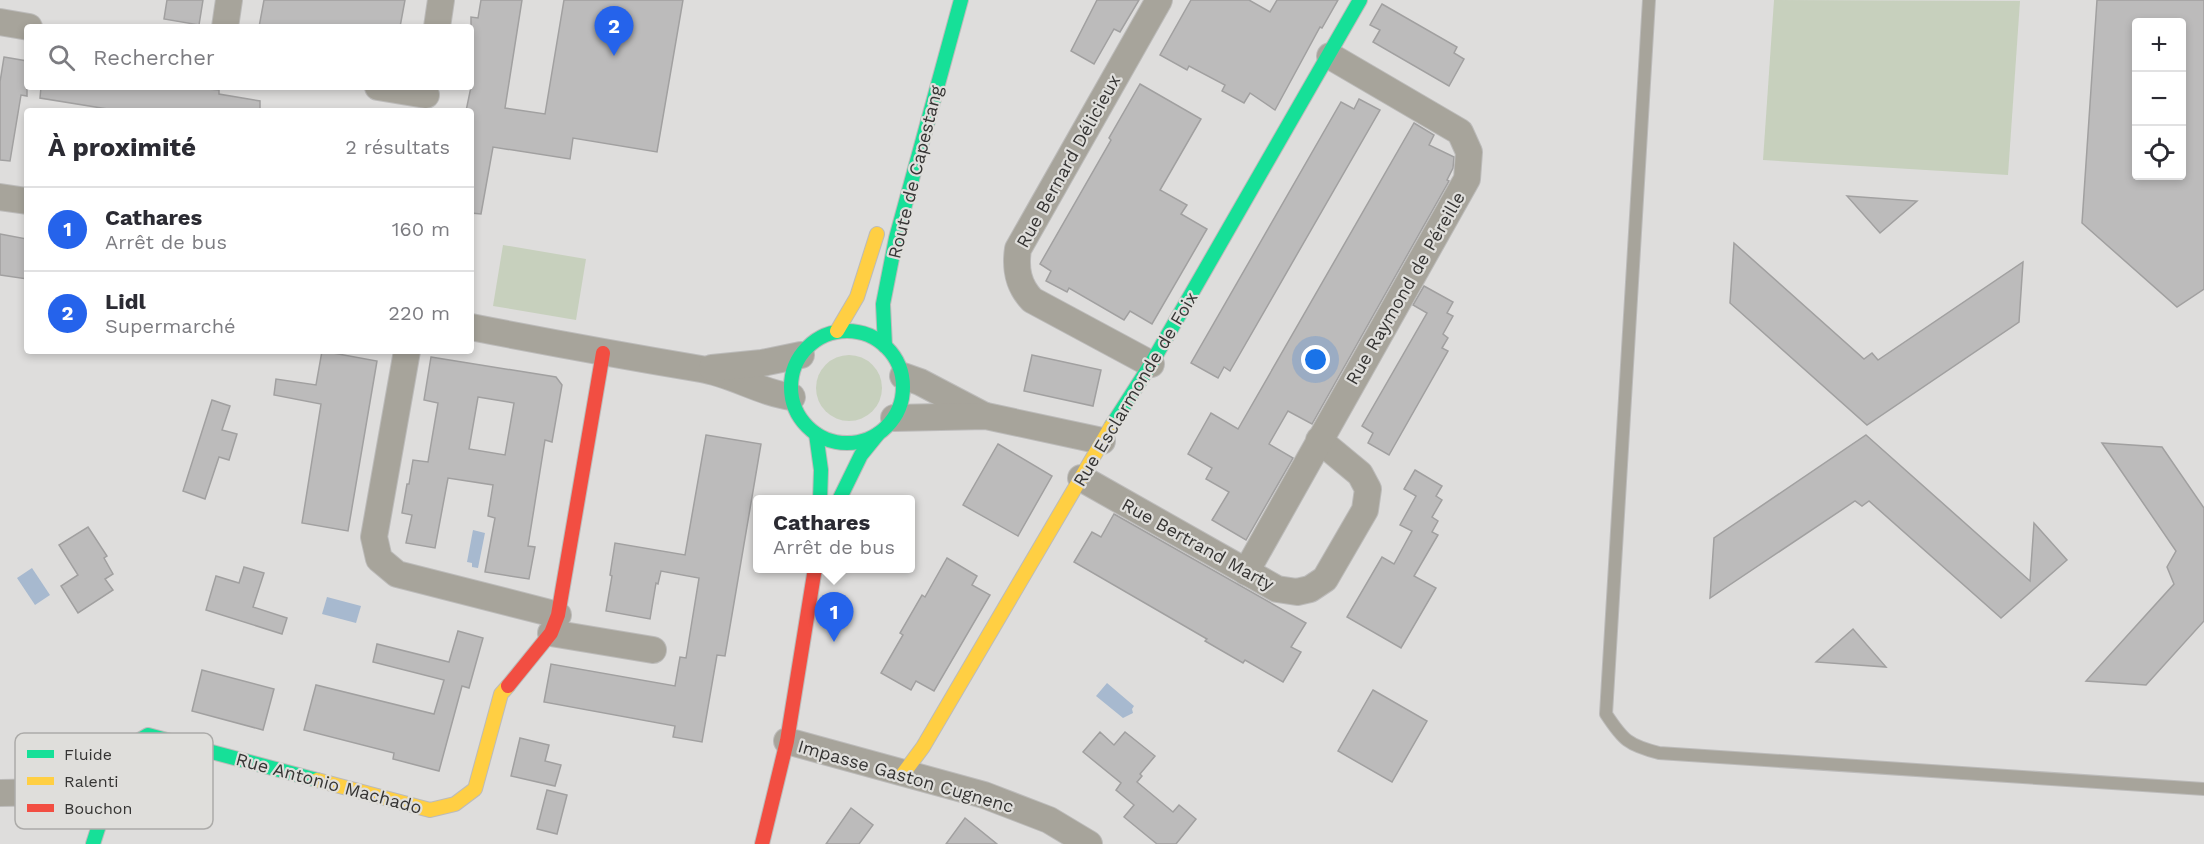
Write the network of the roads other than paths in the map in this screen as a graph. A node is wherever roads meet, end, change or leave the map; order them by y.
1 (229, 0) edge
2 (441, 0) edge
3 (961, 0) edge
4 (1159, 0) edge
5 (1360, 0) edge
6 (1648, 0) edge
7 (0, 22) edge
8 (225, 24) edge
9 (437, 24) edge
10 (24, 26) edge
11 (1330, 56) junction
12 (391, 90) edge
13 (425, 98) edge
14 (0, 196) edge
15 (24, 200) edge
16 (880, 225) dead end
17 (474, 328) edge
18 (837, 331) junction
19 (885, 346) junction
20 (603, 353) junction
21 (406, 354) edge
22 (801, 355) junction
23 (1151, 364) junction
24 (703, 369) junction
25 (903, 376) junction
26 (792, 397) junction
27 (986, 416) junction
28 (886, 426) junction
29 (816, 434) junction
30 (1319, 440) junction
31 (1102, 441) junction
32 (1081, 478) junction
33 (820, 495) edge
34 (841, 495) edge
35 (1246, 572) junction
36 (814, 573) edge
37 (555, 624) junction
38 (653, 650) dead end
39 (787, 741) junction
40 (213, 752) edge
41 (903, 774) junction
42 (2204, 789) edge
43 (0, 793) edge
44 (15, 793) edge
45 (98, 829) edge
46 (93, 844) edge
47 (762, 844) edge
48 (1089, 844) edge

1 - 8 street
2 - 9 street
3 - 19 street, Route de Capestang
4 - 23 street, Rue Bernard Délicieux
5 - 11 street, Rue Esclarmonde de Foix
6 - 42 lane
7 - 10 street
11 - 23 street, Rue Esclarmonde de Foix
11 - 30 street, Rue Raymond de Péreille
12 - 13 street
14 - 15 street
16 - 18 street, Route de Capestang
17 - 20 street
18 - 19 street
18 - 22 street
19 - 25 street
20 - 24 street
20 - 37 street, Rue Antonio Machado
21 - 37 street
22 - 24 street
22 - 26 street
23 - 31 street, Rue Esclarmonde de Foix
24 - 26 street
25 - 27 street
25 - 28 street
26 - 29 street
27 - 28 street
27 - 31 street
28 - 29 street
28 - 34 street
29 - 33 street
30 - 35 street, Rue Raymond de Péreille
30 - 35 street, Rue Bertrand Marty
31 - 32 street, Rue Esclarmonde de Foix
32 - 35 street, Rue Bertrand Marty
32 - 41 street, Rue Esclarmonde de Foix
36 - 39 street
37 - 38 street
37 - 40 street, Rue Antonio Machado
39 - 41 street, Impasse Gaston Cugnenc
39 - 47 street
41 - 48 street, Impasse Gaston Cugnenc
43 - 44 street
45 - 46 street, Rue Antonio Machado

